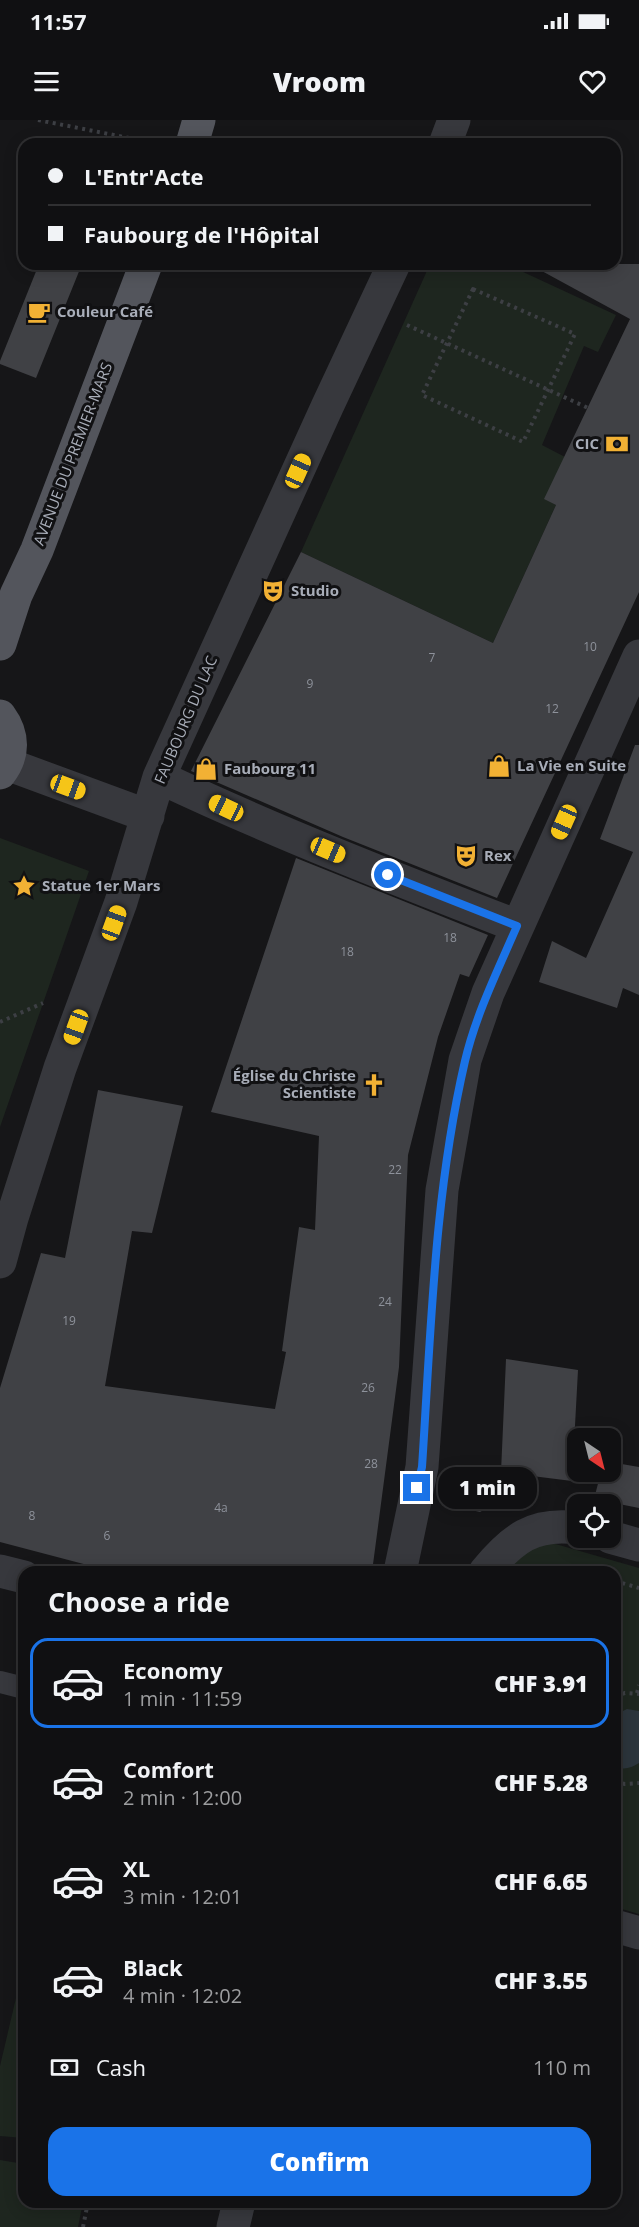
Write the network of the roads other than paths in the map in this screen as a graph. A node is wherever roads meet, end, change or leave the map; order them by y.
1 (199, 120) edge
2 (454, 120) edge
3 (194, 138) edge
4 (447, 138) edge
5 (145, 270) edge
6 (391, 270) edge
7 (0, 644) edge
8 (639, 656) edge
9 (0, 716) edge
10 (3, 768) edge
11 (159, 777) junction
12 (148, 816) junction
13 (517, 926) junction
14 (0, 1262) edge
15 (567, 1527) edge
16 (621, 1540) edge
17 (639, 1545) edge
18 (401, 1566) edge
19 (490, 1566) edge
20 (0, 1571) edge
21 (18, 1576) edge
22 (0, 1682) edge
23 (18, 1686) edge
24 (621, 1928) edge
25 (639, 1933) edge
26 (238, 2208) edge
27 (233, 2227) edge

1 - 3 main road
2 - 4 street
5 - 7 main road, AVENUE DU PREMIER-MARS
6 - 11 street, FAUBOURG DU LAC
8 - 13 street
9 - 10 main road
10 - 12 street
11 - 12 street, FAUBOURG DU LAC
11 - 13 street
12 - 14 street, FAUBOURG DU LAC
13 - 18 street
15 - 19 street
16 - 17 street
20 - 21 street
22 - 23 lane
24 - 25 street
26 - 27 street

